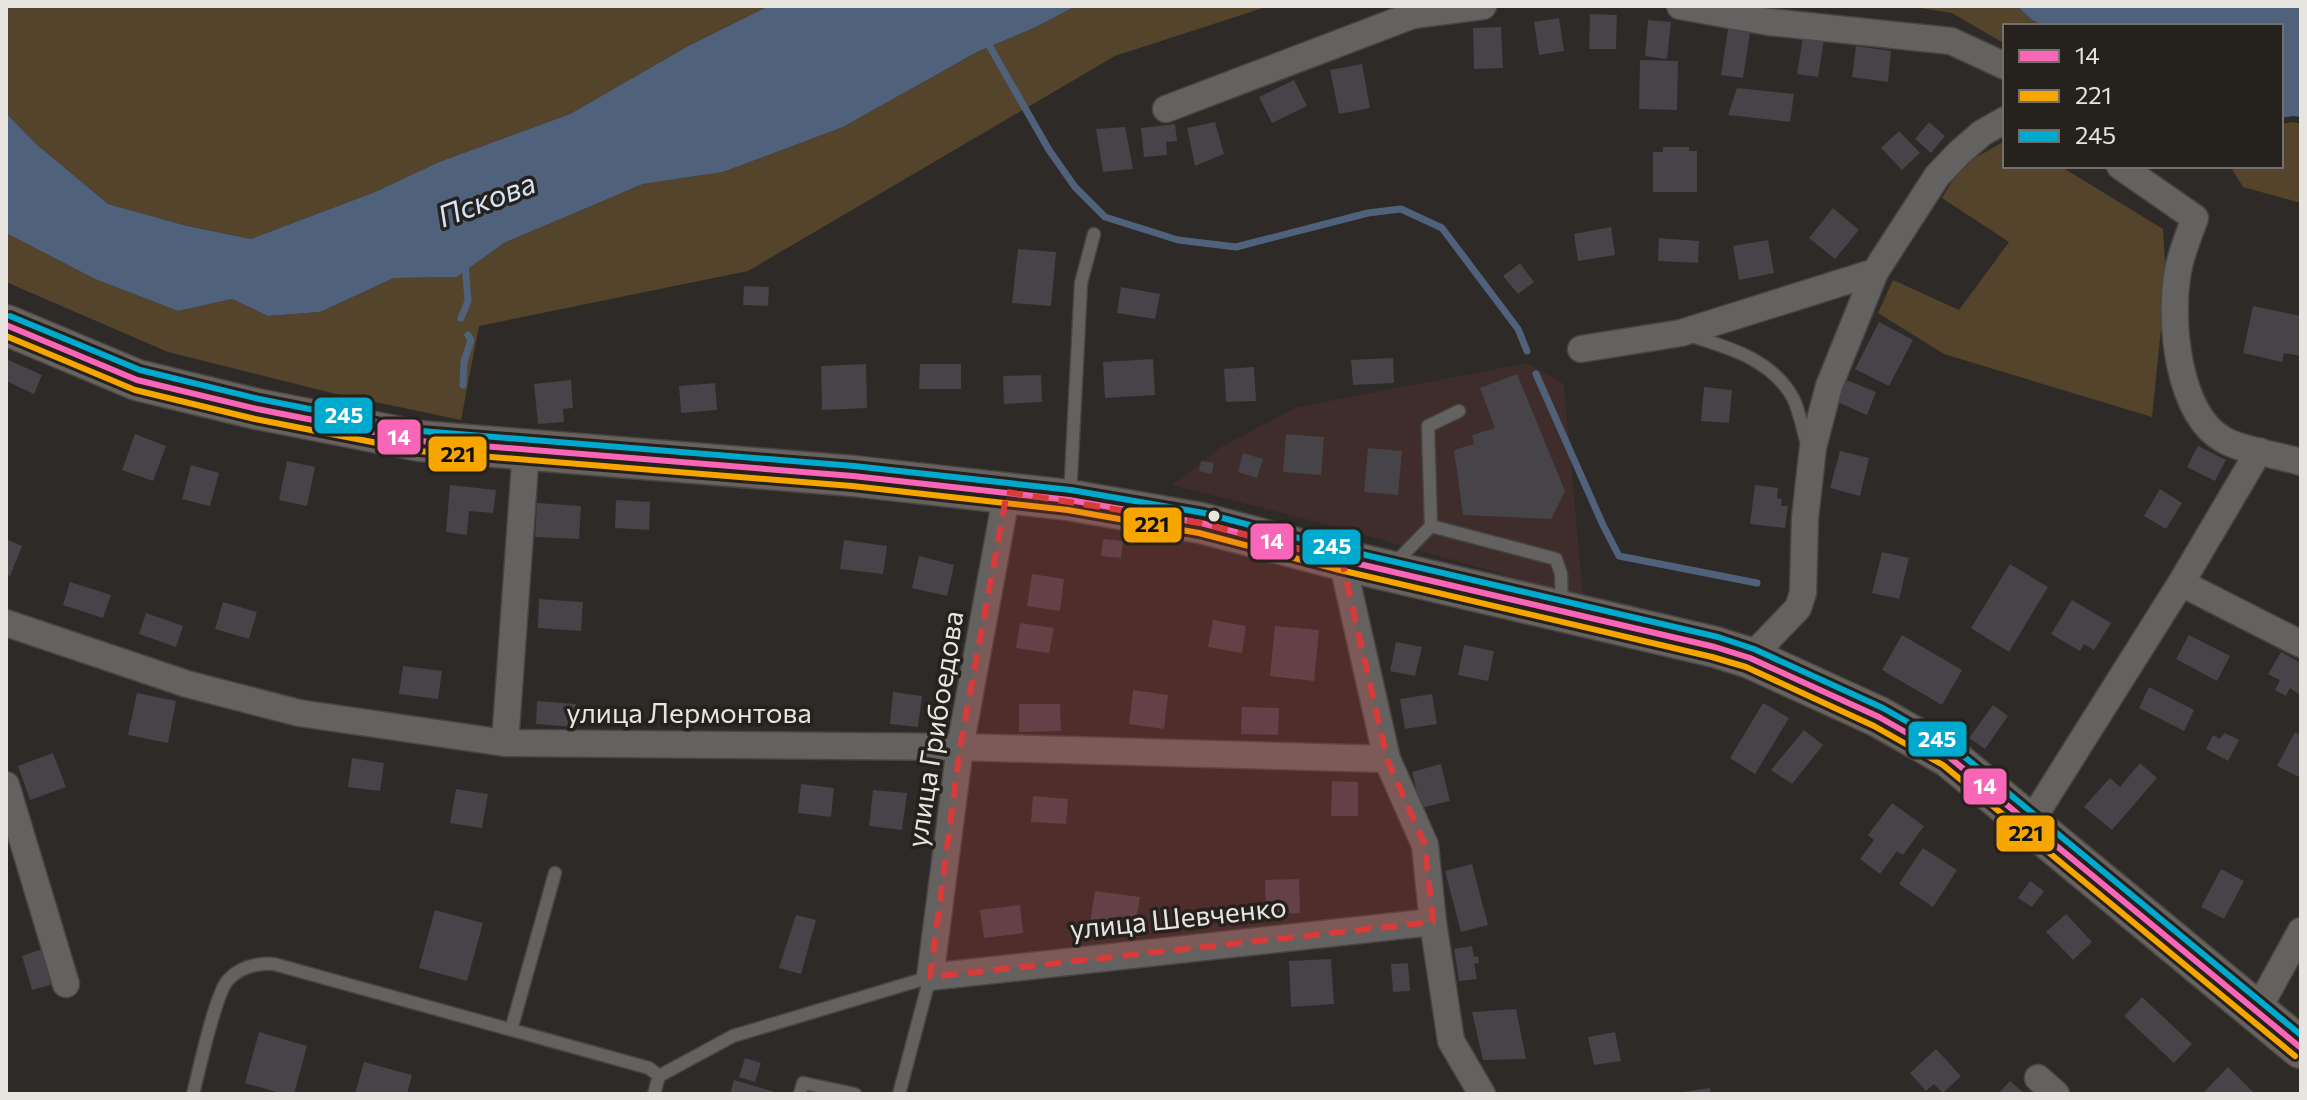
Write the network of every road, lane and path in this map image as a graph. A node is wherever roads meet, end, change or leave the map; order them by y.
1 (1483, 6) edge
2 (1680, 6) edge
3 (2003, 65) edge
4 (1166, 109) dead end
5 (2003, 121) edge
6 (2123, 168) edge
7 (1094, 234) dead end
8 (1875, 272) junction
9 (6, 325) edge
10 (1681, 333) junction
11 (1581, 349) dead end
12 (1459, 411) dead end
13 (526, 450) junction
14 (2259, 451) junction
15 (1811, 458) junction
16 (2301, 462) edge
17 (1007, 492) junction
18 (1069, 500) junction
19 (1431, 526) junction
20 (1342, 560) junction
21 (1388, 570) junction
22 (2181, 583) junction
23 (1562, 611) junction
24 (6, 623) edge
25 (2301, 644) edge
26 (1750, 658) junction
27 (505, 743) junction
28 (960, 747) junction
29 (1387, 759) junction
30 (6, 785) edge
31 (2030, 823) junction
32 (555, 873) dead end
33 (1433, 922) junction
34 (2301, 931) edge
35 (930, 977) junction
36 (66, 984) dead end
37 (2257, 1011) junction
38 (511, 1030) junction
39 (2301, 1048) edge
40 (659, 1076) junction
41 (193, 1094) edge
42 (654, 1094) edge
43 (800, 1094) edge
44 (855, 1094) edge
45 (899, 1094) edge
46 (1482, 1094) edge

1 - 4 street
2 - 3 street
5 - 8 street
6 - 14 street
7 - 18 lane
8 - 10 street
8 - 15 street
9 - 13 main road
10 - 11 street
10 - 15 lane
12 - 19 lane
13 - 17 main road
13 - 27 street
14 - 16 street
14 - 22 street
15 - 26 street
17 - 18 main road
17 - 28 street, улица Грибоедова
18 - 20 main road
19 - 21 lane
19 - 23 lane
20 - 21 main road
20 - 29 street
21 - 23 main road
22 - 25 street
22 - 31 street
23 - 26 main road
24 - 27 street, улица Лермонтова
26 - 31 main road
27 - 28 street, улица Лермонтова
28 - 29 street, улица Лермонтова
28 - 35 street, улица Грибоедова
29 - 33 street
30 - 36 street
31 - 37 main road
32 - 38 lane
33 - 35 street, улица Шевченко
33 - 46 street
34 - 37 street
35 - 40 lane
35 - 45 lane
37 - 39 main road
38 - 40 lane
38 - 41 lane
40 - 42 lane
43 - 44 lane

